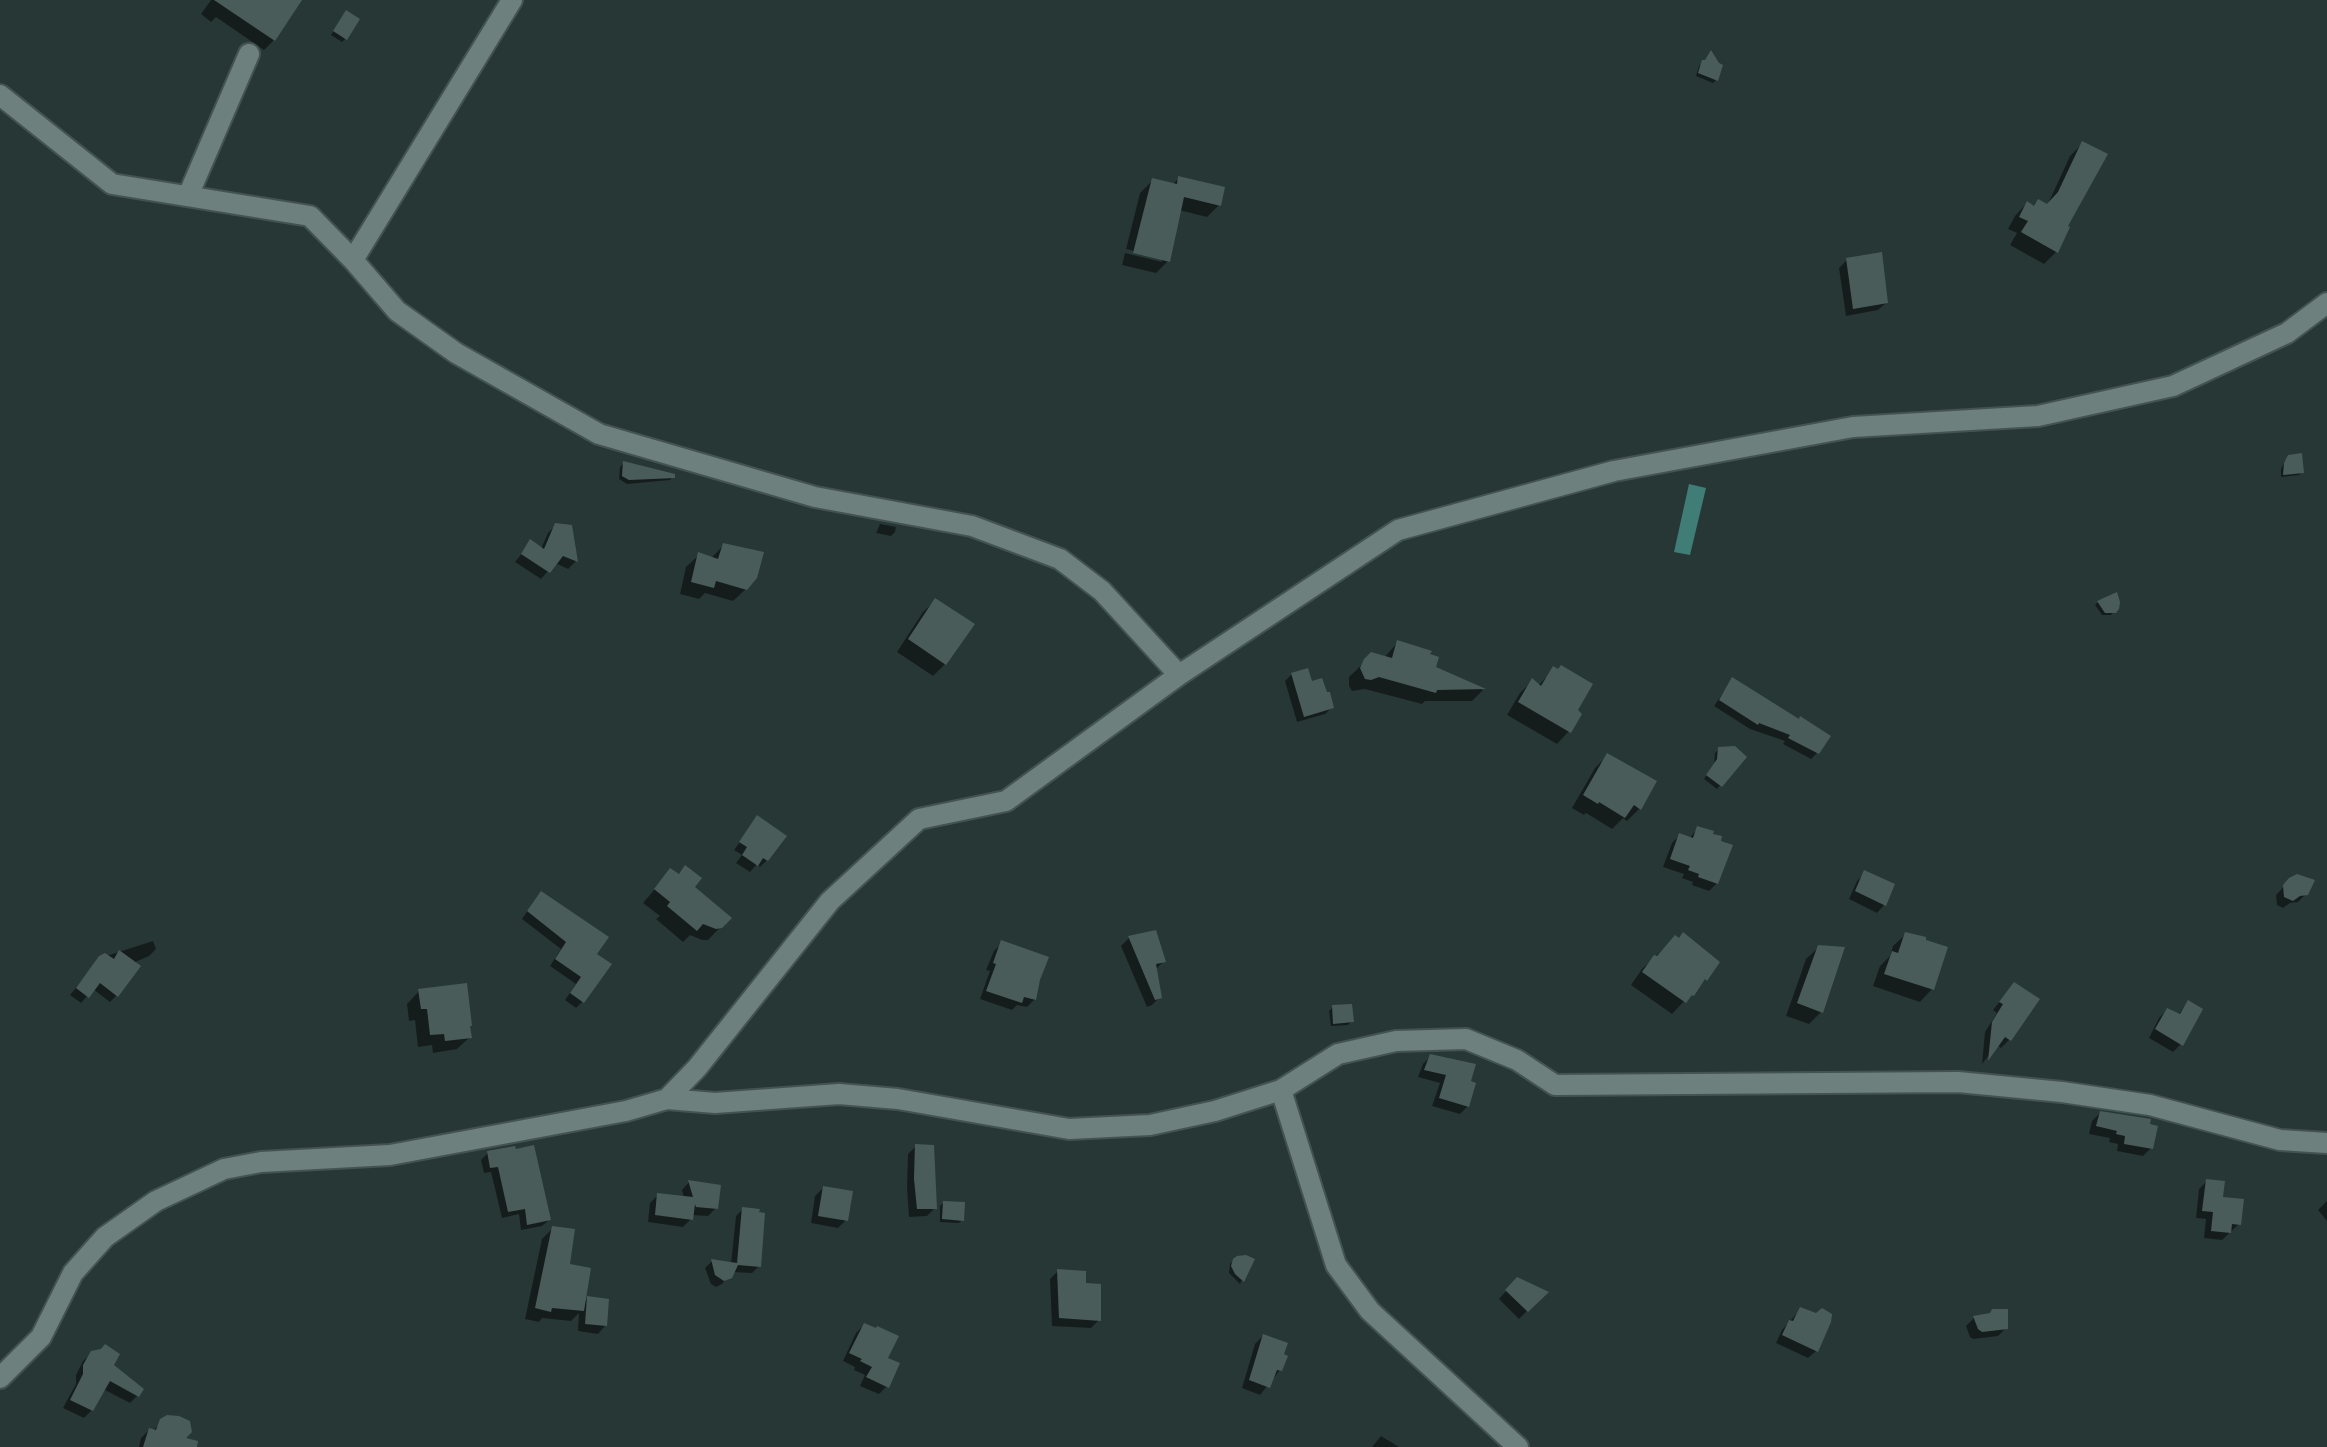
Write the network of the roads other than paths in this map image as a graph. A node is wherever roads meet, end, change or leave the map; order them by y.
1 (512, 0) edge
2 (249, 54) dead end
3 (0, 95) edge
4 (188, 196) junction
5 (353, 260) junction
6 (2327, 303) edge
7 (1179, 675) junction
8 (1281, 1090) junction
9 (667, 1099) junction
10 (2327, 1143) edge
11 (0, 1378) edge
12 (1518, 1447) edge

1 - 5 street
2 - 4 street
3 - 4 street
4 - 5 street
5 - 7 street
6 - 7 street
7 - 9 street
8 - 9 street
8 - 10 street
8 - 12 street
9 - 11 street

